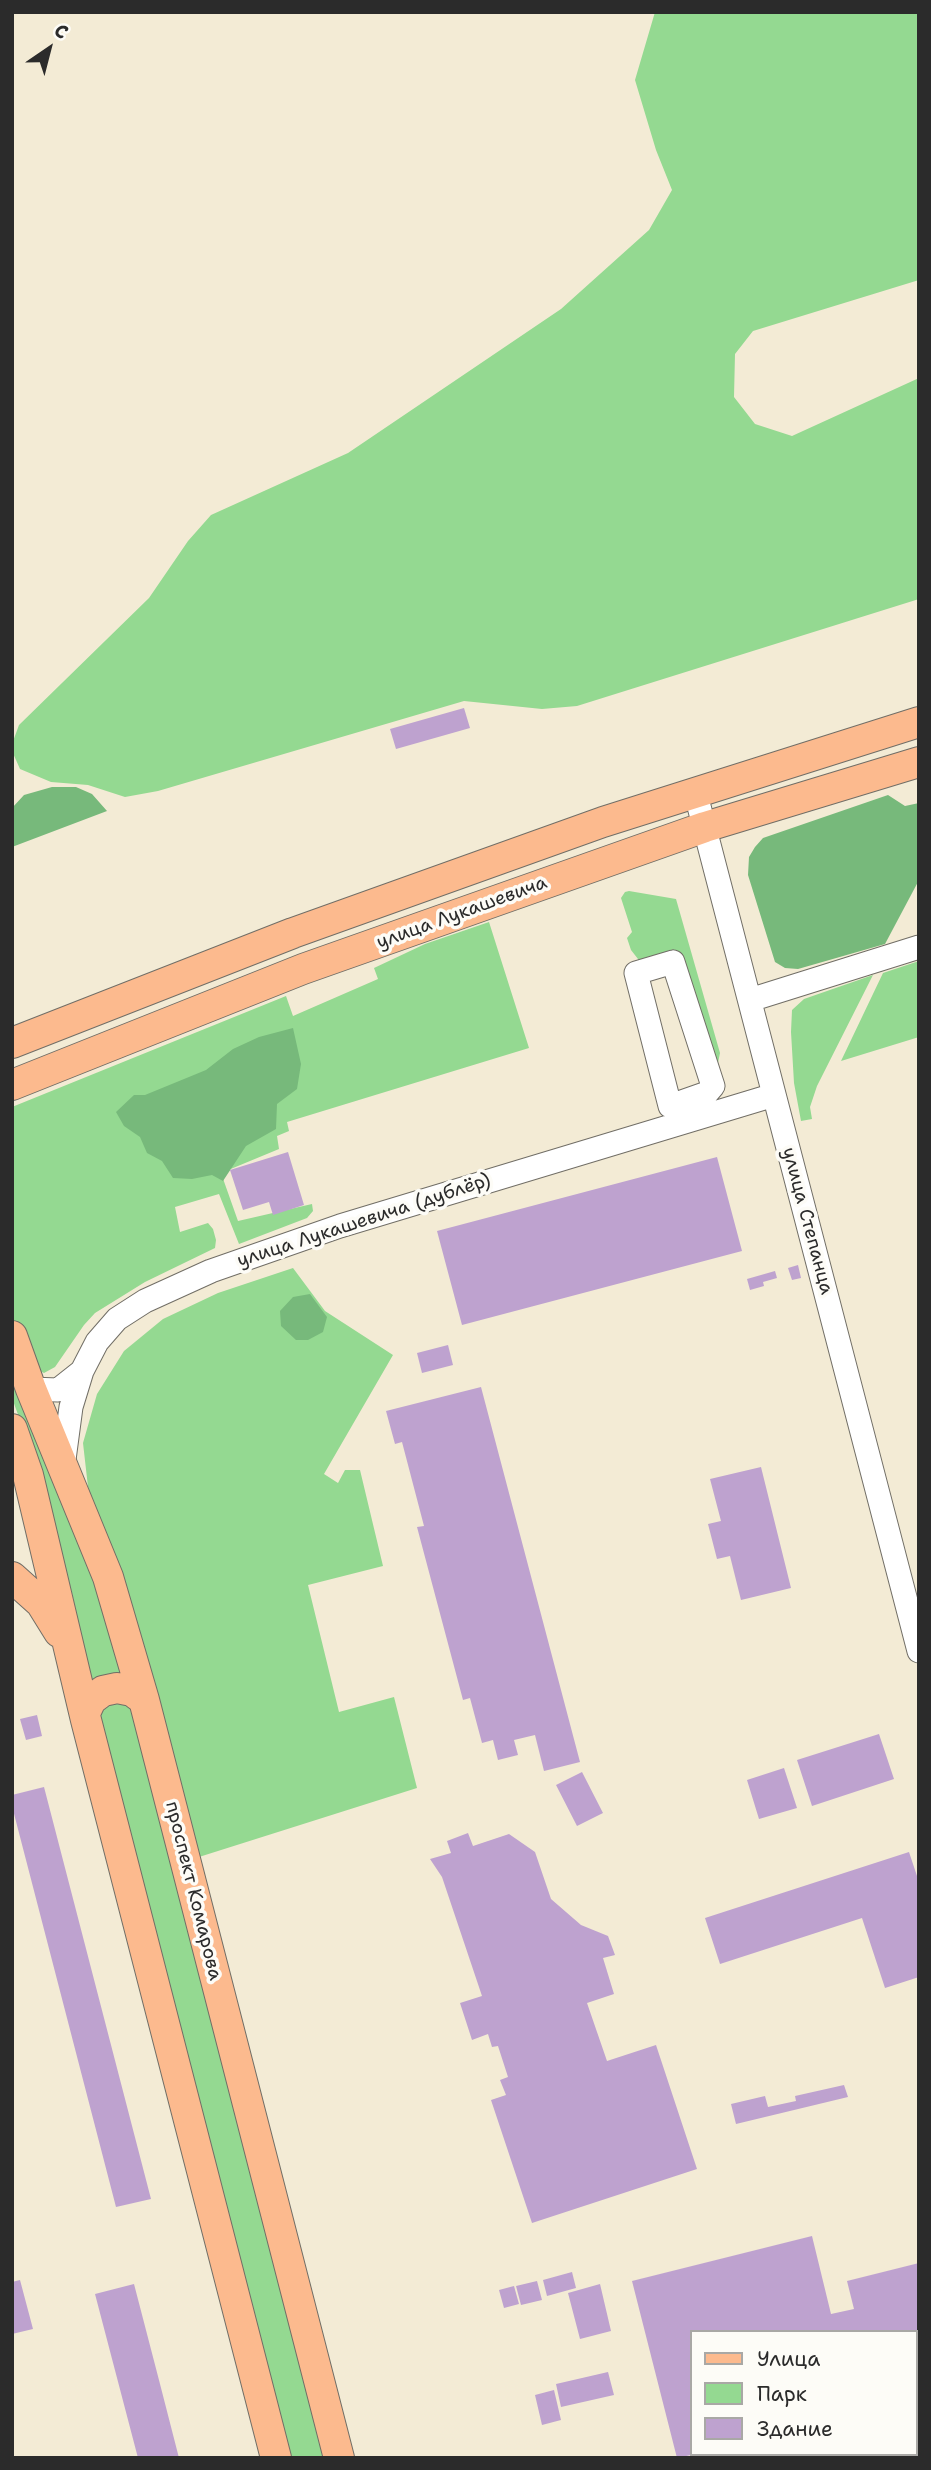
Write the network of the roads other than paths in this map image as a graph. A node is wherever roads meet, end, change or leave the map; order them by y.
1 (919, 722) edge
2 (919, 762) edge
3 (695, 791) junction
4 (705, 827) junction
5 (919, 947) edge
6 (673, 962) joint
7 (750, 1000) junction
8 (12, 1043) edge
9 (12, 1085) edge
10 (774, 1095) junction
11 (12, 1336) edge
12 (82, 1371) junction
13 (31, 1389) junction
14 (12, 1429) edge
15 (63, 1467) junction
16 (20, 1477) edge
17 (12, 1577) edge
18 (69, 1647) junction
19 (919, 1651) edge
20 (144, 1700) junction
21 (85, 1713) junction
22 (276, 2458) edge
23 (339, 2458) edge

1 - 3 main road, улица Лукашевича
2 - 4 main road, улица Лукашевича
3 - 4 street, улица Степанца
3 - 8 main road, улица Лукашевича
4 - 7 street, улица Степанца
4 - 9 main road, улица Лукашевича
5 - 7 street
6 - 6 street
7 - 10 street, улица Степанца
10 - 12 street, улица Лукашевича (дублёр)
10 - 19 street, улица Степанца
11 - 13 main road, проспект Комарова
12 - 13 street
12 - 15 street, улица Лукашевича (дублёр)
13 - 15 main road, проспект Комарова
14 - 16 main road
15 - 20 main road, проспект Комарова
16 - 18 main road
17 - 18 main road
18 - 21 main road
20 - 21 main road
20 - 23 main road, проспект Комарова
21 - 22 main road

